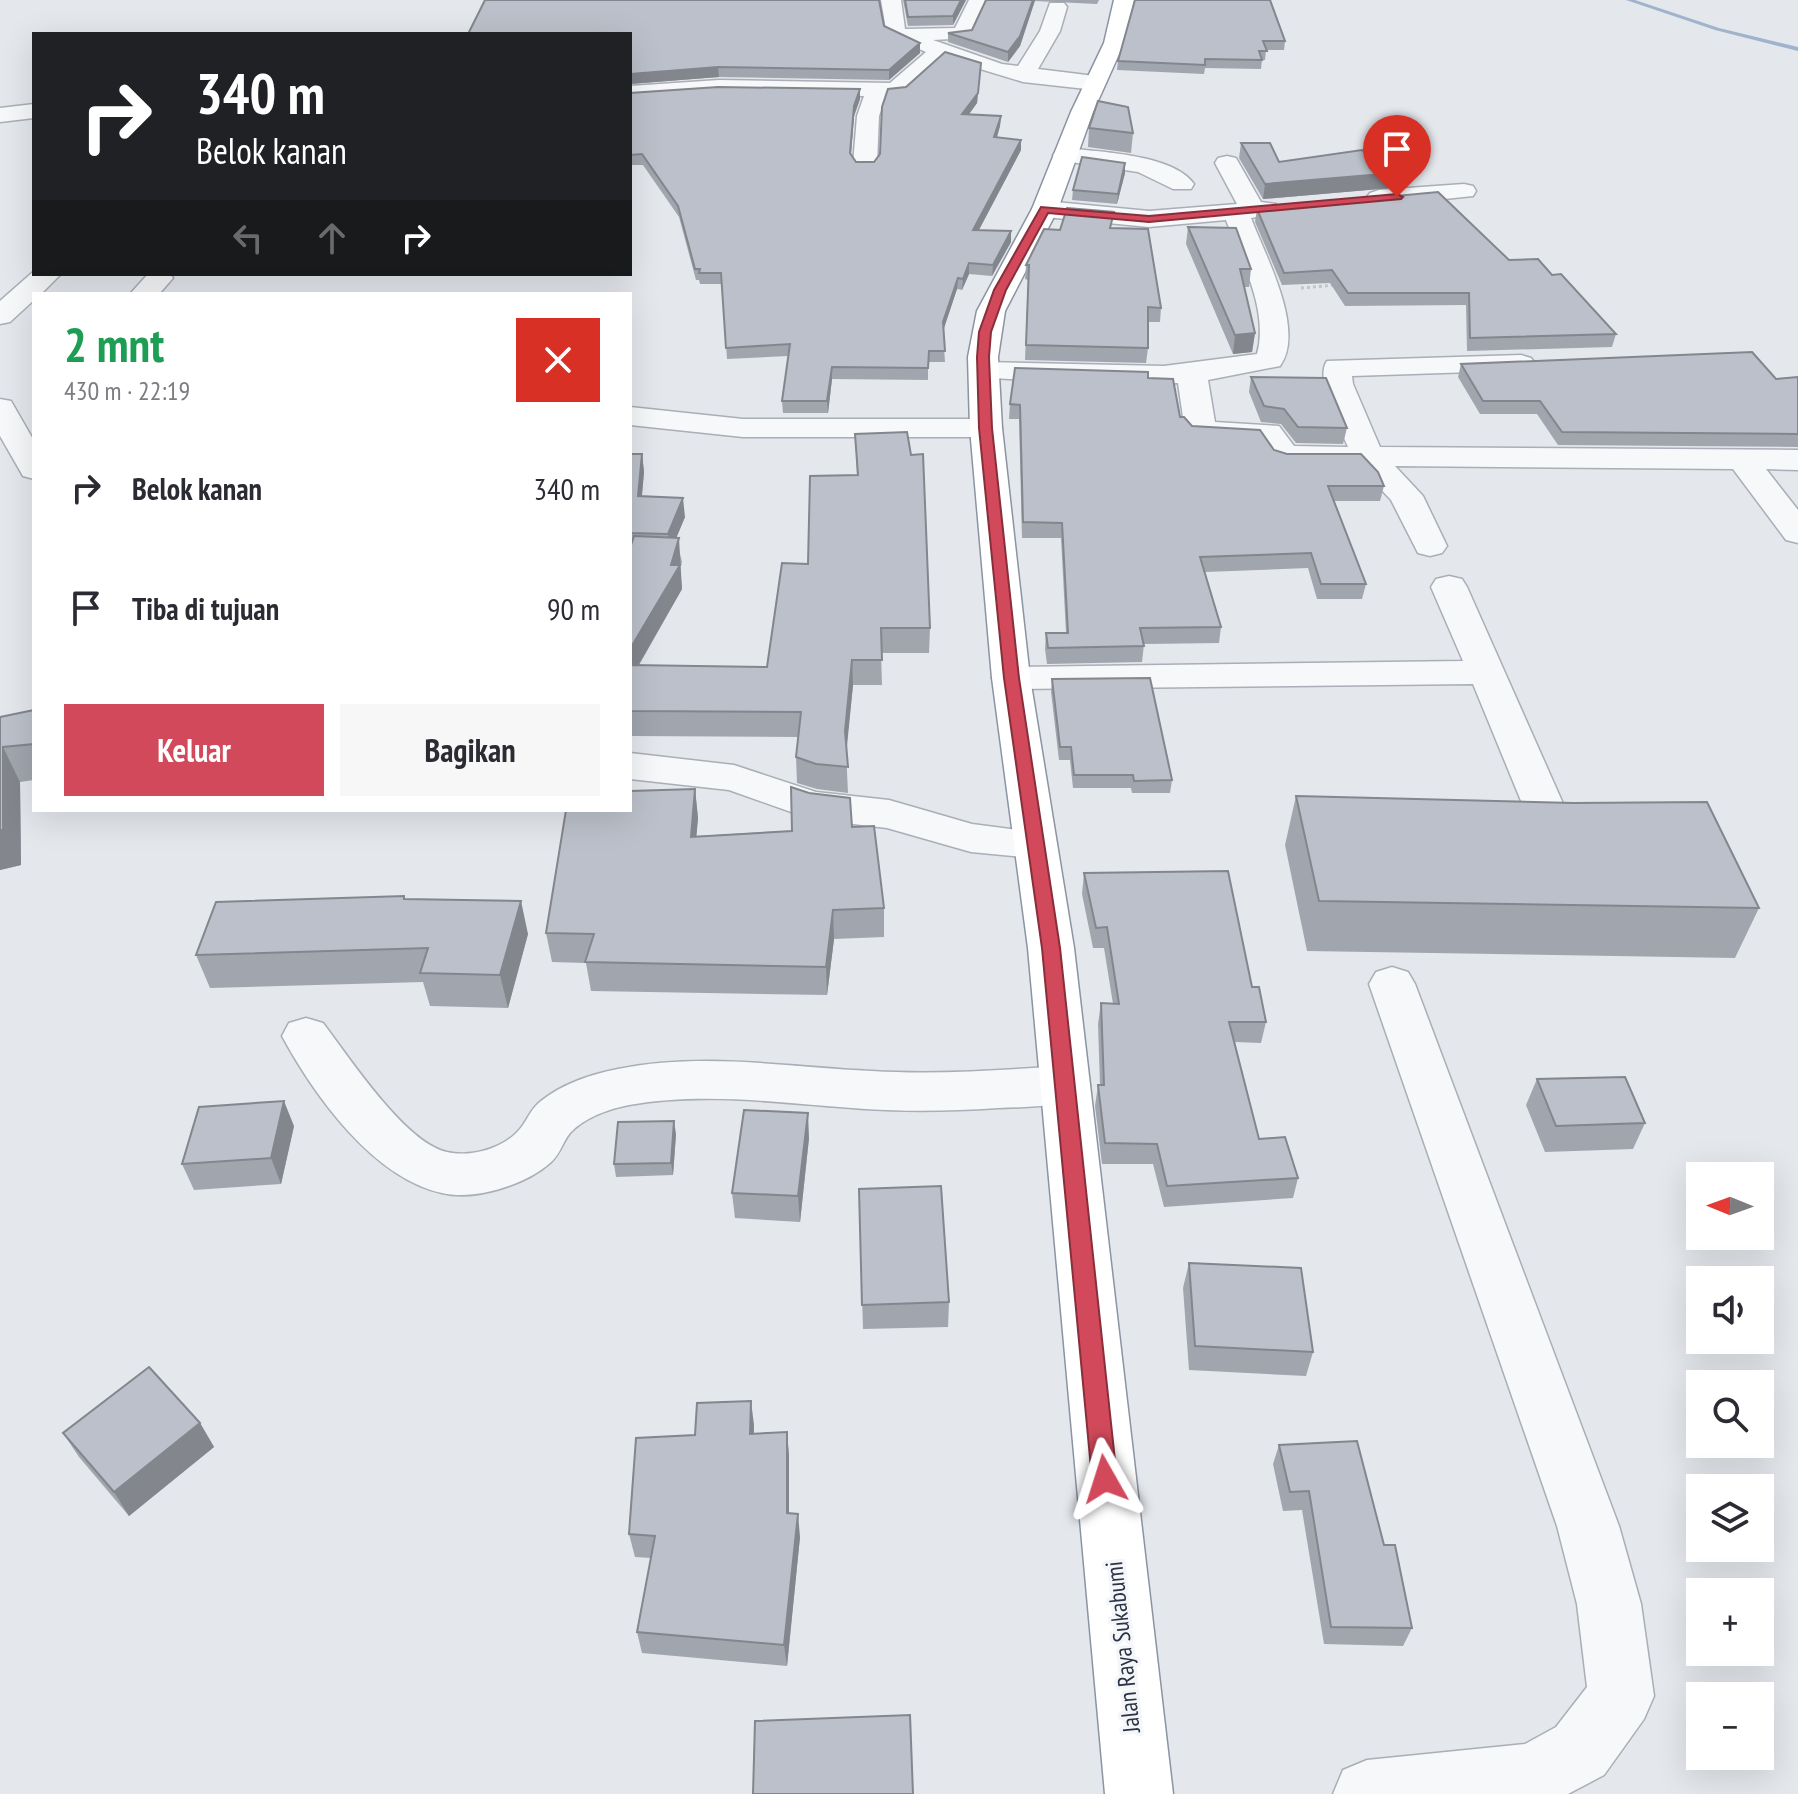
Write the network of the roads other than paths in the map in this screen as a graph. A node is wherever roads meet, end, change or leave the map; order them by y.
1 (891, 0) edge
2 (979, 0) edge
3 (1124, 0) edge
4 (1057, 7) dead end
5 (896, 33) junction
6 (939, 51) junction
7 (1023, 75) junction
8 (1095, 83) junction
9 (877, 91) junction
10 (632, 93) edge
11 (32, 111) edge
12 (0, 115) edge
13 (1065, 155) junction
14 (1227, 163) dead end
15 (865, 164) edge
16 (1182, 184) dead end
17 (1464, 191) dead end
18 (1349, 201) edge
19 (1293, 207) edge
20 (1045, 209) junction
21 (1245, 212) junction
22 (45, 276) edge
23 (0, 316) edge
24 (1553, 363) edge
25 (985, 371) junction
26 (1192, 373) junction
27 (9, 397) edge
28 (632, 416) edge
29 (986, 428) junction
30 (1368, 457) junction
31 (1798, 460) edge
32 (1743, 461) junction
33 (32, 463) edge
34 (1798, 533) edge
35 (1430, 546) dead end
36 (1449, 587) dead end
37 (1487, 672) junction
38 (1011, 678) junction
39 (632, 766) edge
40 (1556, 835) edge
41 (1035, 844) junction
42 (1392, 984) dead end
43 (306, 1036) dead end
44 (1065, 1085) junction
45 (1532, 1786) edge
46 (1139, 1794) edge
47 (1367, 1794) edge

1 - 5 street
2 - 5 street
3 - 8 highway, Jalan Raya Sukabumi
4 - 7 street
5 - 6 street
6 - 7 street
6 - 9 street
7 - 8 street
8 - 13 highway, Jalan Raya Sukabumi
9 - 10 street
9 - 15 street
11 - 12 street
13 - 16 street
13 - 20 highway, Jalan Raya Sukabumi
14 - 21 street
17 - 18 street
19 - 21 street
20 - 21 street
20 - 25 highway, Jalan Raya Sukabumi
21 - 26 street
22 - 23 street
24 - 30 street
25 - 26 street
25 - 29 highway, Jalan Raya Sukabumi
26 - 30 street
27 - 33 street
28 - 29 street
29 - 38 highway, Jalan Raya Sukabumi
30 - 32 street
30 - 35 street
31 - 32 street
32 - 34 street
36 - 37 street
37 - 38 street
37 - 40 street
38 - 41 highway, Jalan Raya Sukabumi
39 - 41 street
41 - 44 highway, Jalan Raya Sukabumi
42 - 45 street
43 - 44 street
44 - 46 highway, Jalan Raya Sukabumi
45 - 47 street

